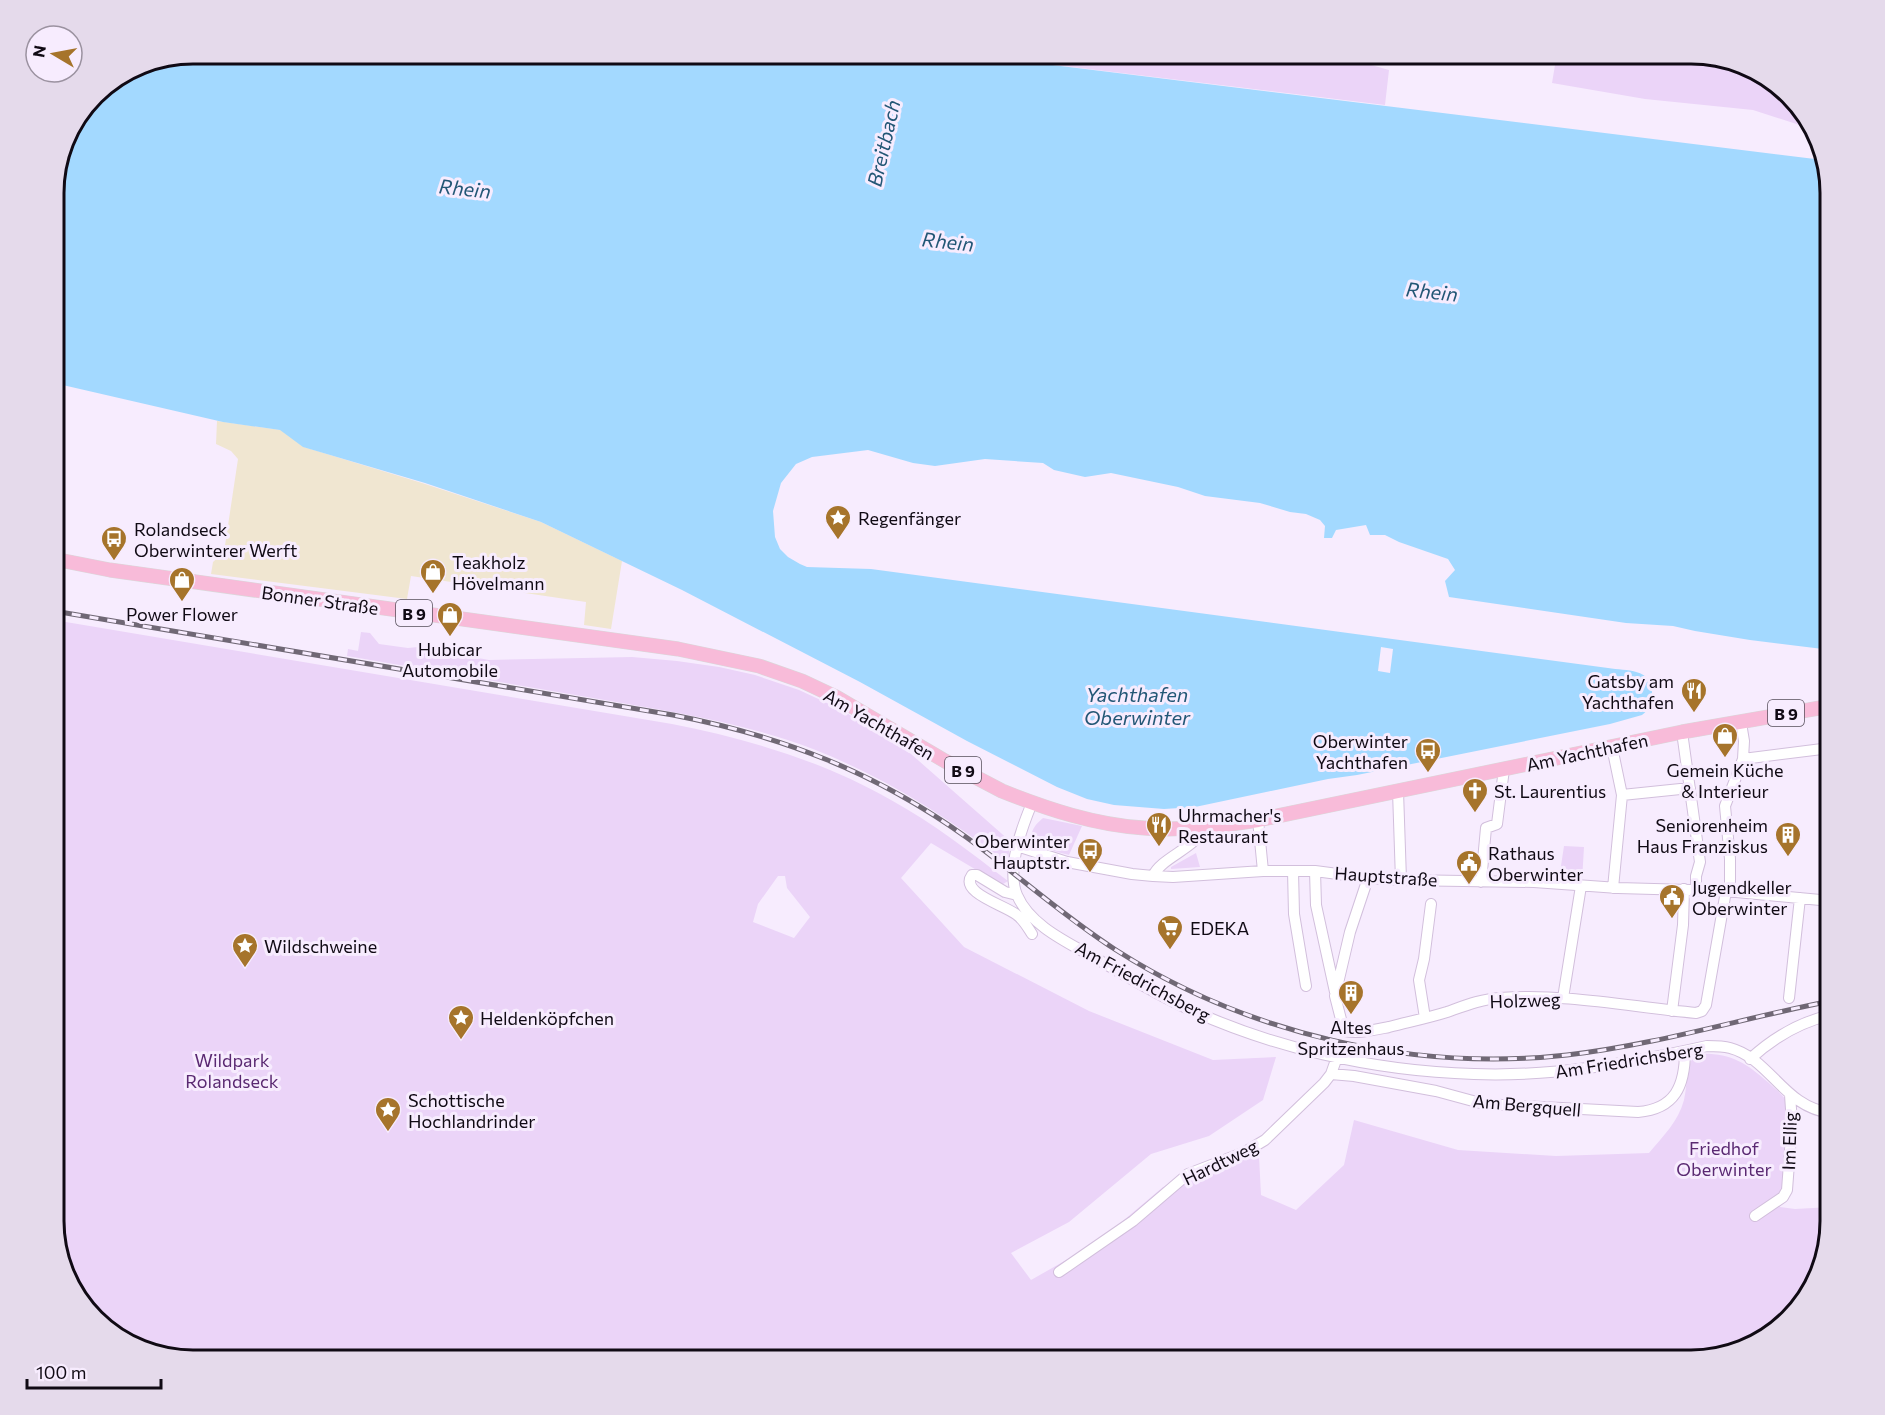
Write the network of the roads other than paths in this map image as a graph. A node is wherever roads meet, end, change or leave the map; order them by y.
1 (65, 561) edge
2 (622, 642) joint
3 (1820, 708) edge
4 (1741, 723) junction
5 (1682, 732) junction
6 (1612, 747) junction
7 (1820, 749) edge
8 (1743, 759) junction
9 (1504, 769) junction
10 (1690, 788) junction
11 (1398, 791) junction
12 (1622, 795) junction
13 (1032, 803) junction
14 (1258, 820) junction
15 (1202, 828) junction
16 (1017, 846) junction
17 (1263, 871) junction
18 (1293, 871) junction
19 (1315, 871) junction
20 (1153, 876) junction
21 (1368, 878) junction
22 (1401, 880) junction
23 (1477, 882) junction
24 (1581, 886) junction
25 (1613, 888) junction
26 (1684, 889) junction
27 (1696, 890) junction
28 (1728, 891) junction
29 (1017, 895) junction
30 (1800, 898) junction
31 (1820, 900) edge
32 (1431, 904) dead end
33 (1032, 934) dead end
34 (1306, 986) dead end
35 (1335, 996) junction
36 (1563, 998) junction
37 (1789, 998) dead end
38 (1672, 1011) junction
39 (1425, 1018) junction
40 (1820, 1018) edge
41 (1685, 1051) junction
42 (1337, 1057) junction
43 (1750, 1059) junction
44 (1331, 1074) junction
45 (1790, 1095) junction
46 (1820, 1110) edge
47 (1755, 1216) dead end
48 (1059, 1272) dead end

1 - 2 main road, Bonner Straße / B 9
2 - 13 main road, Am Yachthafen / B 9
3 - 4 main road, Am Yachthafen / B 9
4 - 5 main road, Am Yachthafen / B 9
4 - 8 street
5 - 6 main road, Am Yachthafen / B 9
5 - 10 street
6 - 9 main road, Am Yachthafen / B 9
6 - 12 street
7 - 8 street
8 - 28 street
9 - 11 main road, Am Yachthafen / B 9
9 - 23 street
10 - 12 street
10 - 27 street
11 - 14 main road, Am Yachthafen / B 9
11 - 22 street
12 - 25 street
13 - 15 main road, Am Yachthafen / B 9
13 - 16 street
14 - 15 main road, Am Yachthafen / B 9
14 - 17 street
15 - 20 street
16 - 20 street, Hauptstraße
16 - 29 street
17 - 18 street, Hauptstraße
17 - 20 street, Hauptstraße
18 - 19 street, Hauptstraße
18 - 34 street
19 - 21 street, Hauptstraße
19 - 35 street
21 - 22 street, Hauptstraße
21 - 35 street
22 - 23 street, Hauptstraße
23 - 24 street, Hauptstraße
24 - 25 street, Hauptstraße
24 - 36 street
25 - 26 street, Hauptstraße
26 - 27 street, Hauptstraße
26 - 38 street
27 - 28 street, Hauptstraße
28 - 30 street, Hauptstraße
28 - 38 street, Holzweg
29 - 33 street
29 - 42 street, Am Friedrichsberg
30 - 31 street, Hauptstraße
30 - 37 street
32 - 39 street
35 - 39 street, Holzweg
36 - 38 street, Holzweg
36 - 39 street, Holzweg
40 - 43 street
41 - 42 street, Am Friedrichsberg
41 - 43 street, Am Friedrichsberg
41 - 44 street, Am Bergquell
42 - 44 street, Hardtweg
43 - 45 street, Am Friedrichsberg
44 - 48 street, Hardtweg
45 - 46 street, Im Ellig
45 - 47 street, Im Ellig

